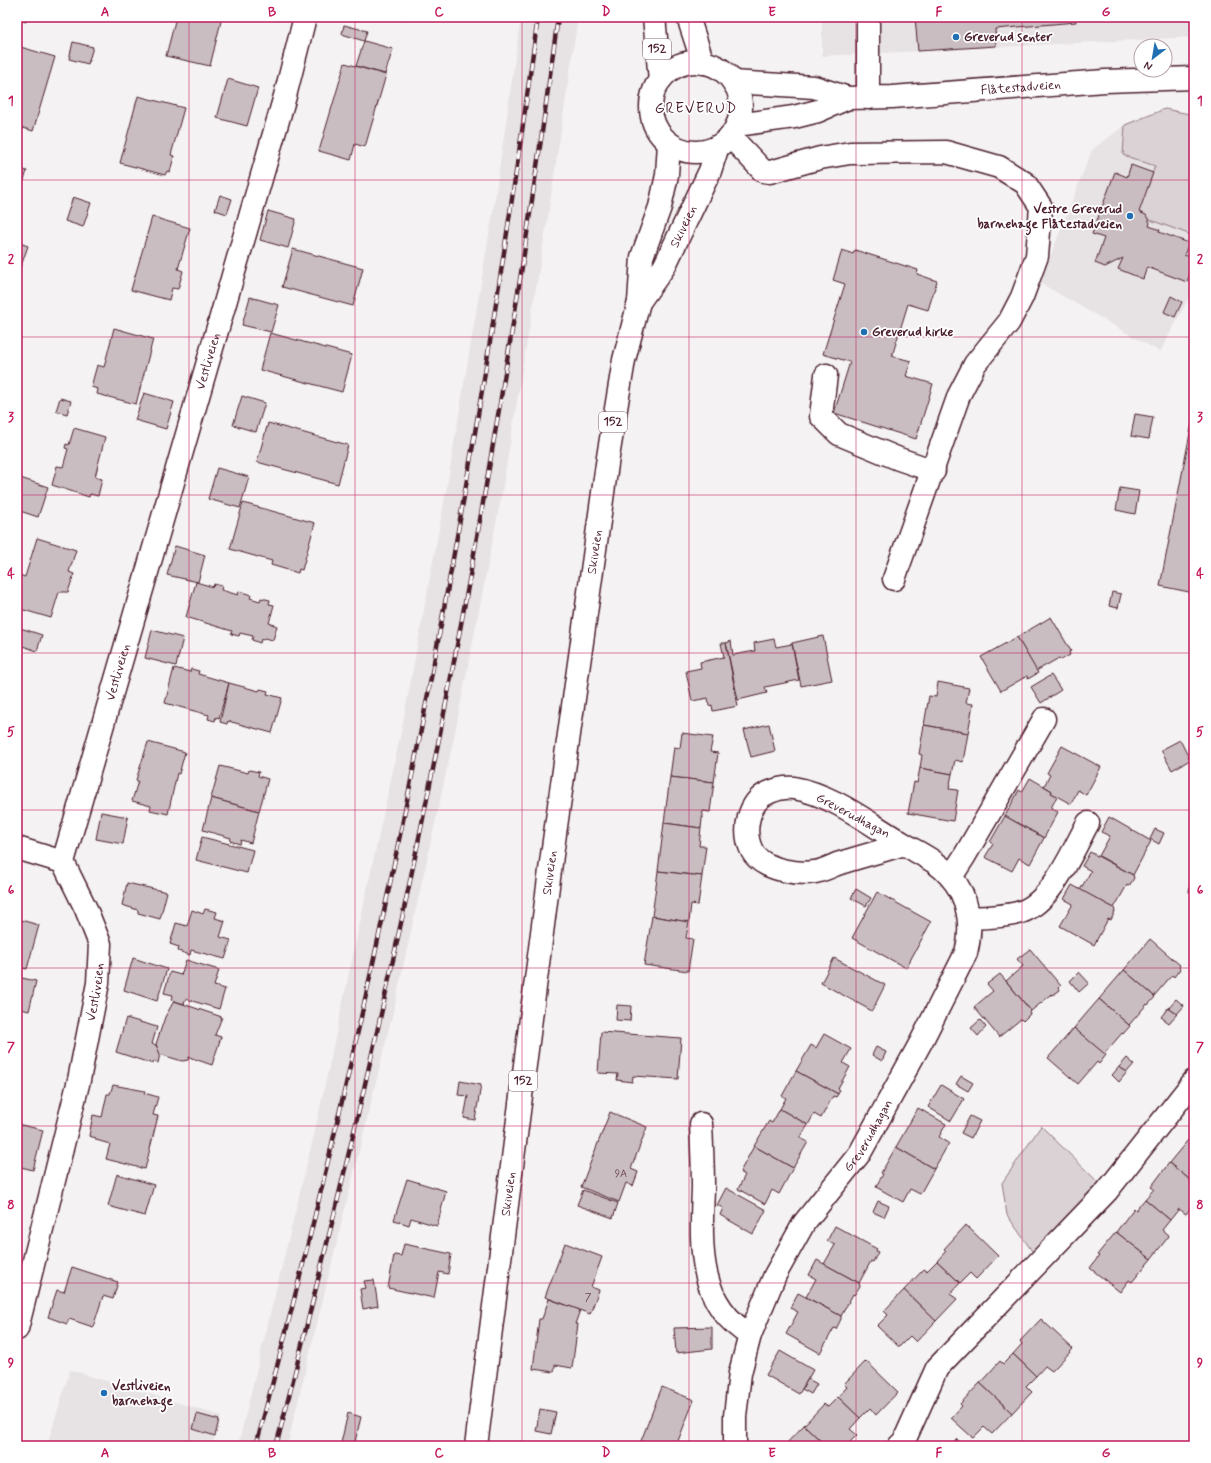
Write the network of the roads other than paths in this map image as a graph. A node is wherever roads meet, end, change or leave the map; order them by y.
1 (305, 17) edge
2 (654, 17) edge
3 (688, 17) edge
4 (868, 17) edge
5 (703, 63) junction
6 (1194, 78) edge
7 (660, 80) junction
8 (733, 82) junction
9 (858, 98) junction
10 (728, 136) junction
11 (668, 143) junction
12 (639, 302) junction
13 (826, 375) dead end
14 (934, 471) junction
15 (894, 579) dead end
16 (1044, 719) dead end
17 (1088, 823) dead end
18 (904, 844) junction
19 (17, 848) edge
20 (63, 862) junction
21 (951, 877) junction
22 (970, 918) junction
23 (1194, 1081) edge
24 (701, 1124) dead end
25 (17, 1329) edge
26 (750, 1335) junction
27 (476, 1446) edge
28 (735, 1446) edge
29 (899, 1446) edge

1 - 20 street, Vestliveien
2 - 7 street, 152
3 - 5 street
4 - 9 street
5 - 7 street, 152
5 - 8 street, 152
6 - 9 street, Flåtestadveien
7 - 11 street, 152
8 - 9 street, Flåtestadveien
8 - 10 street, 152
9 - 10 street, Flåtestadveien
10 - 11 street
10 - 12 street, Skiveien / 152
10 - 14 street
11 - 12 street, Skiveien / 152
12 - 27 street, Skiveien / 152
13 - 14 street
14 - 15 street
16 - 21 street
17 - 22 street
18 - 18 street, Greverudhagan
18 - 21 street, Greverudhagan
19 - 20 street
20 - 25 street, Vestliveien
21 - 22 street, Greverudhagan
22 - 26 street, Greverudhagan
23 - 29 street
24 - 26 street
26 - 28 street, Greverudhagan

